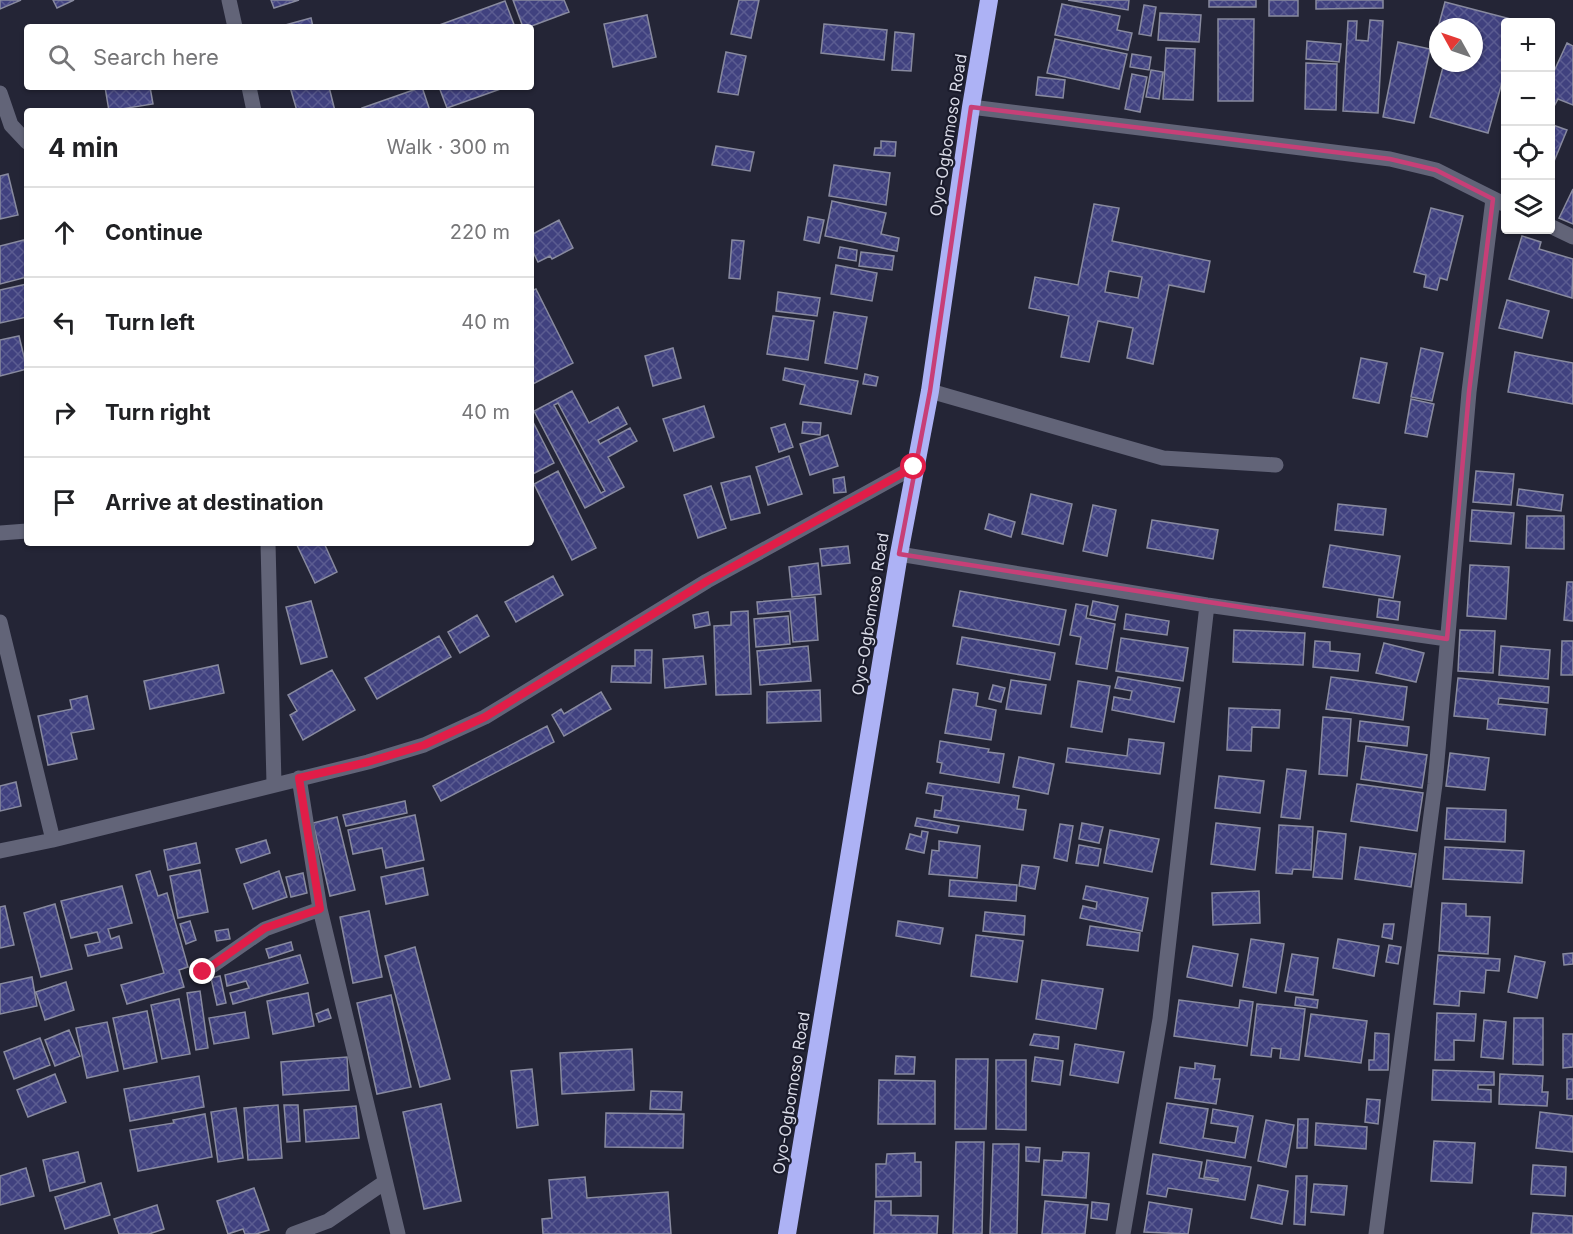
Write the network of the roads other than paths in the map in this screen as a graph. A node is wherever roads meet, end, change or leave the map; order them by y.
1 (229, 0) edge
2 (989, 0) edge
3 (234, 24) edge
4 (249, 90) edge
5 (0, 93) edge
6 (971, 107) junction
7 (252, 108) edge
8 (24, 139) edge
9 (1499, 202) edge
10 (1555, 228) edge
11 (1573, 237) edge
12 (930, 391) junction
13 (1276, 465) dead end
14 (914, 467) junction
15 (24, 531) edge
16 (0, 533) edge
17 (268, 546) edge
18 (899, 554) junction
19 (1207, 604) junction
20 (0, 622) edge
21 (1447, 639) junction
22 (299, 778) junction
23 (274, 784) junction
24 (53, 840) junction
25 (0, 851) edge
26 (320, 909) junction
27 (203, 972) dead end
28 (385, 1182) junction
29 (293, 1234) edge
30 (398, 1234) edge
31 (787, 1234) edge
32 (1123, 1234) edge
33 (1376, 1234) edge

1 - 3 street
2 - 6 highway, Oyo-Ogbomoso Road
4 - 7 street
5 - 8 street
6 - 9 street
6 - 12 highway, Oyo-Ogbomoso Road
9 - 21 street
10 - 11 street
12 - 13 street
12 - 14 highway, Oyo-Ogbomoso Road
14 - 18 highway, Oyo-Ogbomoso Road
14 - 22 street
15 - 16 street
17 - 23 street
18 - 19 street
18 - 31 highway, Oyo-Ogbomoso Road
19 - 21 street
19 - 32 street
20 - 24 street
21 - 33 street
22 - 23 street
22 - 26 street
23 - 24 street
24 - 25 street
26 - 27 street
26 - 28 street
28 - 29 street
28 - 30 street

